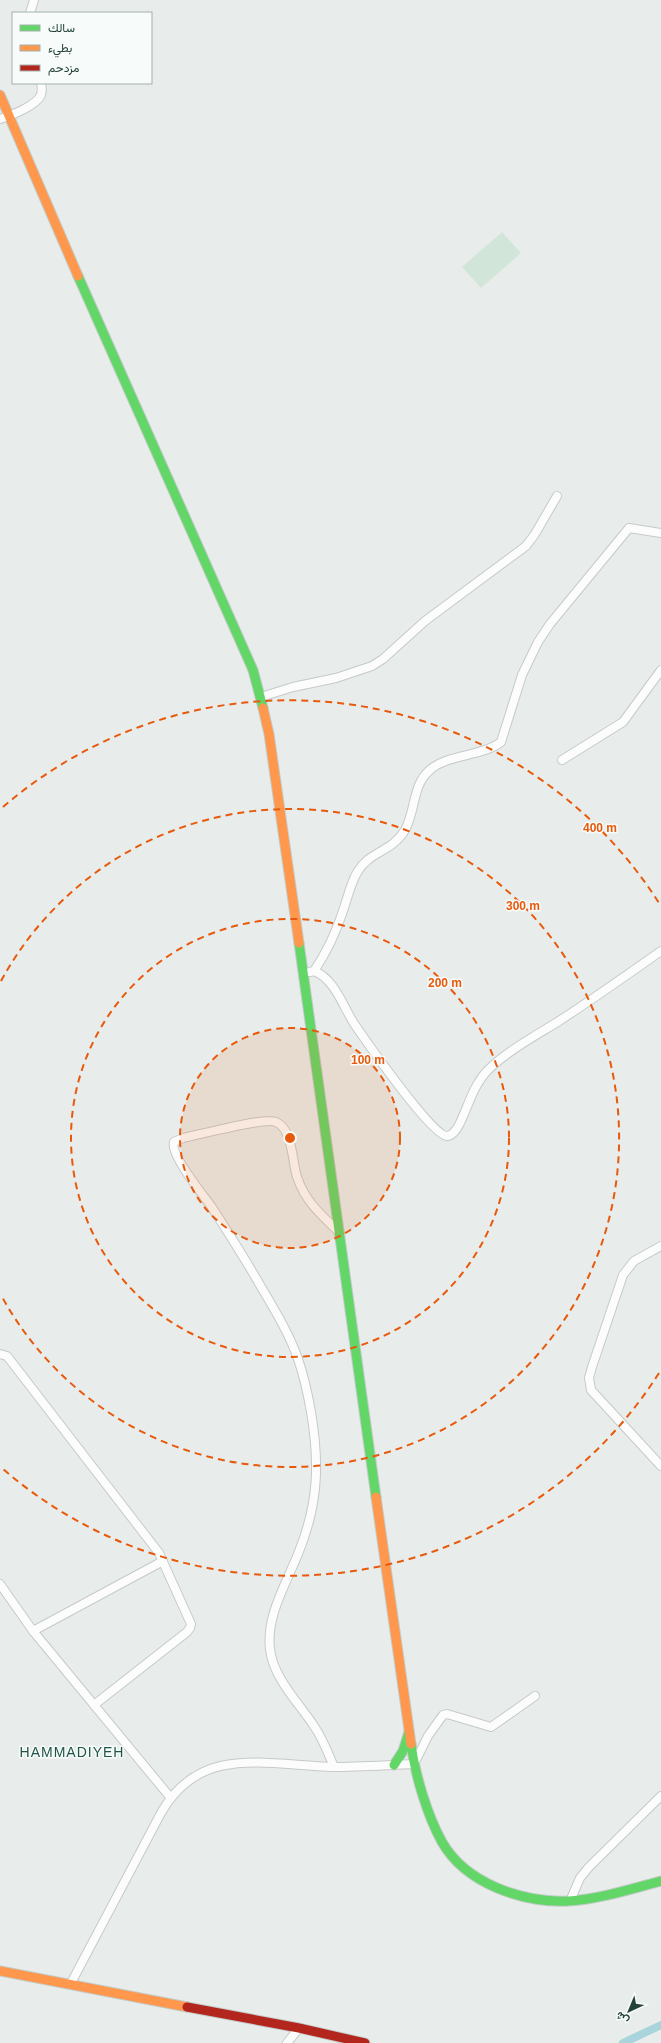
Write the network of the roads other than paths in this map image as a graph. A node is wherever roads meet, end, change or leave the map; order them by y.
1 (34, 0) edge
2 (30, 12) edge
3 (41, 84) edge
4 (0, 95) edge
5 (4, 117) edge
6 (557, 496) dead end
7 (661, 534) edge
8 (661, 670) edge
9 (261, 697) junction
10 (562, 760) dead end
11 (661, 951) edge
12 (314, 971) junction
13 (302, 976) junction
14 (339, 1232) junction
15 (661, 1246) edge
16 (0, 1354) edge
17 (661, 1466) edge
18 (163, 1561) junction
19 (0, 1584) edge
20 (33, 1632) junction
21 (535, 1696) dead end
22 (94, 1705) junction
23 (410, 1729) junction
24 (414, 1764) junction
25 (394, 1765) junction
26 (334, 1767) junction
27 (661, 1796) edge
28 (170, 1797) junction
29 (661, 1882) edge
30 (570, 1901) junction
31 (0, 1971) edge
32 (70, 1985) junction
33 (299, 2028) junction
34 (287, 2043) edge
35 (365, 2043) edge

1 - 2 street
3 - 5 street
4 - 5 main road
5 - 9 main road
6 - 9 street
7 - 12 street
8 - 10 street
9 - 13 main road
11 - 12 street
12 - 13 street
13 - 14 main road
14 - 23 main road
14 - 26 street
15 - 17 street
16 - 18 street
18 - 20 street
18 - 22 street
19 - 20 street
20 - 22 street
21 - 24 street
22 - 28 street
23 - 24 main road
23 - 25 main road
24 - 25 street
24 - 30 main road
25 - 26 street
26 - 28 street
27 - 30 street
28 - 32 street
29 - 30 main road
31 - 32 main road
32 - 33 main road
33 - 34 street
33 - 35 main road

